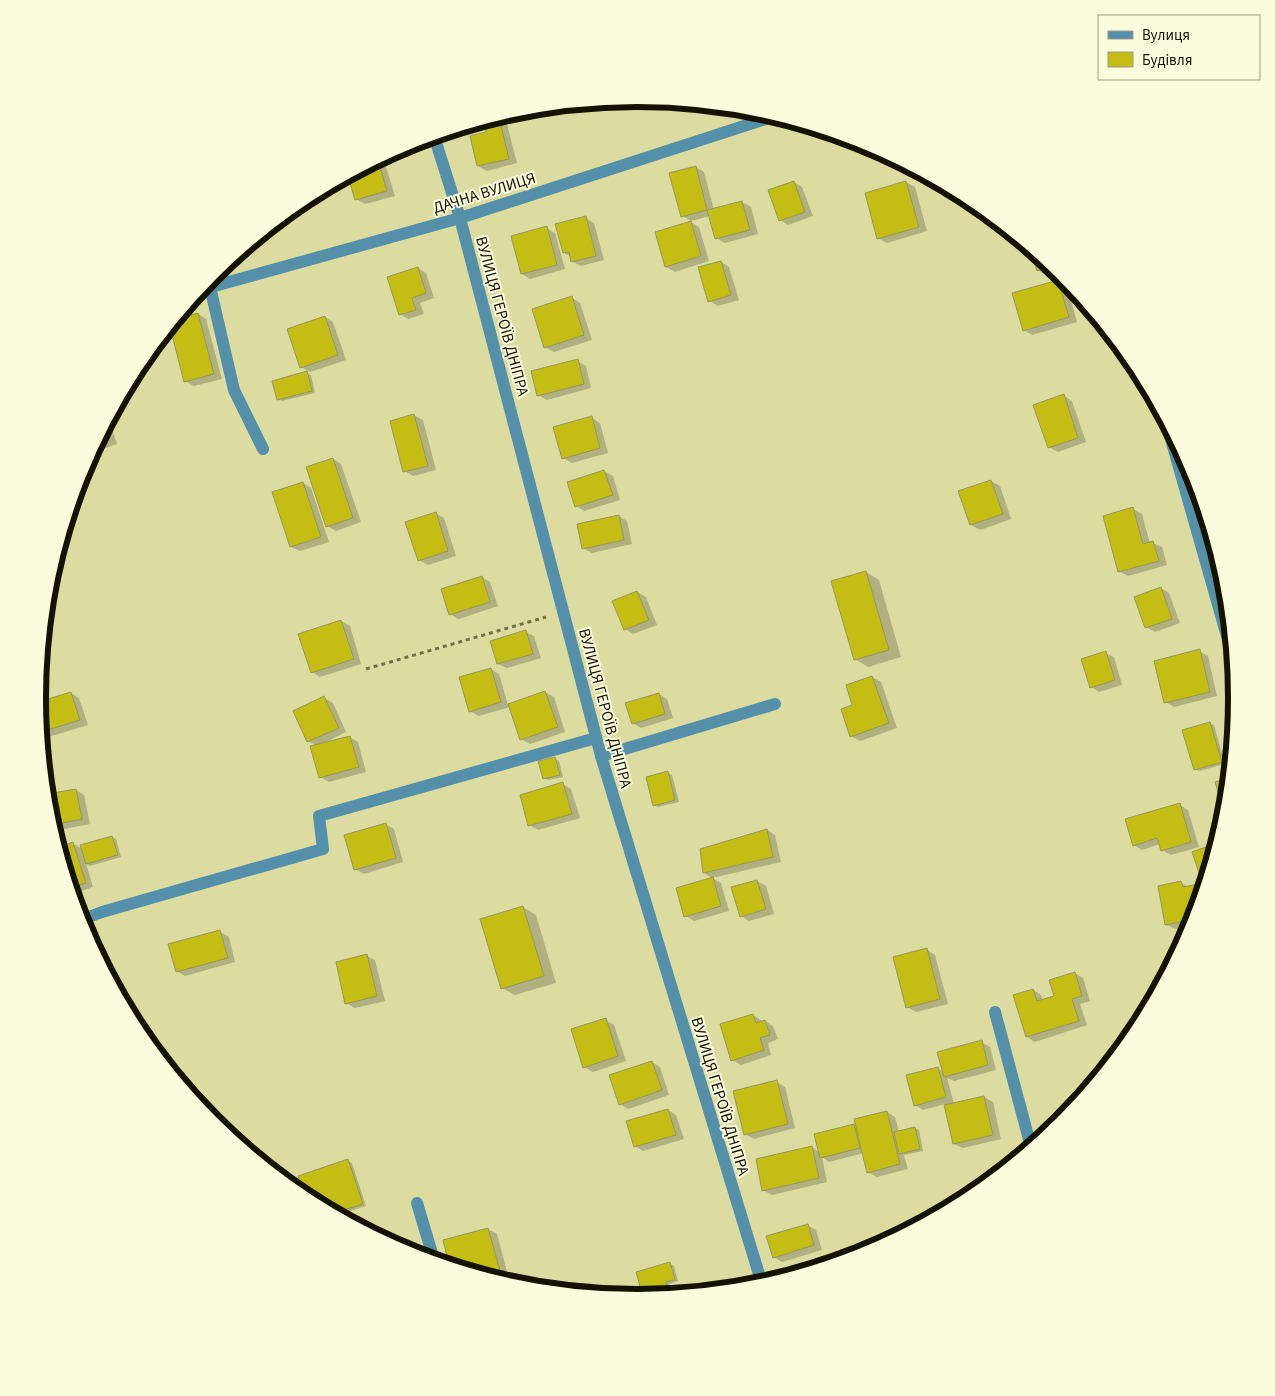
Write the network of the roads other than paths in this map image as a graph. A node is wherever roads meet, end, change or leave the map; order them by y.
1 (762, 120) edge
2 (436, 142) edge
3 (460, 218) junction
4 (213, 287) edge
5 (206, 294) edge
6 (263, 449) dead end
7 (1180, 463) edge
8 (1224, 626) edge
9 (775, 704) dead end
10 (596, 738) junction
11 (601, 756) junction
12 (89, 917) edge
13 (995, 1012) dead end
14 (1029, 1141) edge
15 (417, 1203) dead end
16 (432, 1252) edge
17 (760, 1276) edge

1 - 3 street, ДАЧНА ВУЛИЦЯ
2 - 3 street, ВУЛИЦЯ ГЕРОЇВ ДНІПРА
3 - 4 street, ДАЧНА ВУЛИЦЯ
3 - 10 street, ВУЛИЦЯ ГЕРОЇВ ДНІПРА
5 - 6 street
7 - 8 street
9 - 11 street
10 - 11 street, ВУЛИЦЯ ГЕРОЇВ ДНІПРА
10 - 12 street
11 - 17 street, ВУЛИЦЯ ГЕРОЇВ ДНІПРА
13 - 14 street
15 - 16 street

